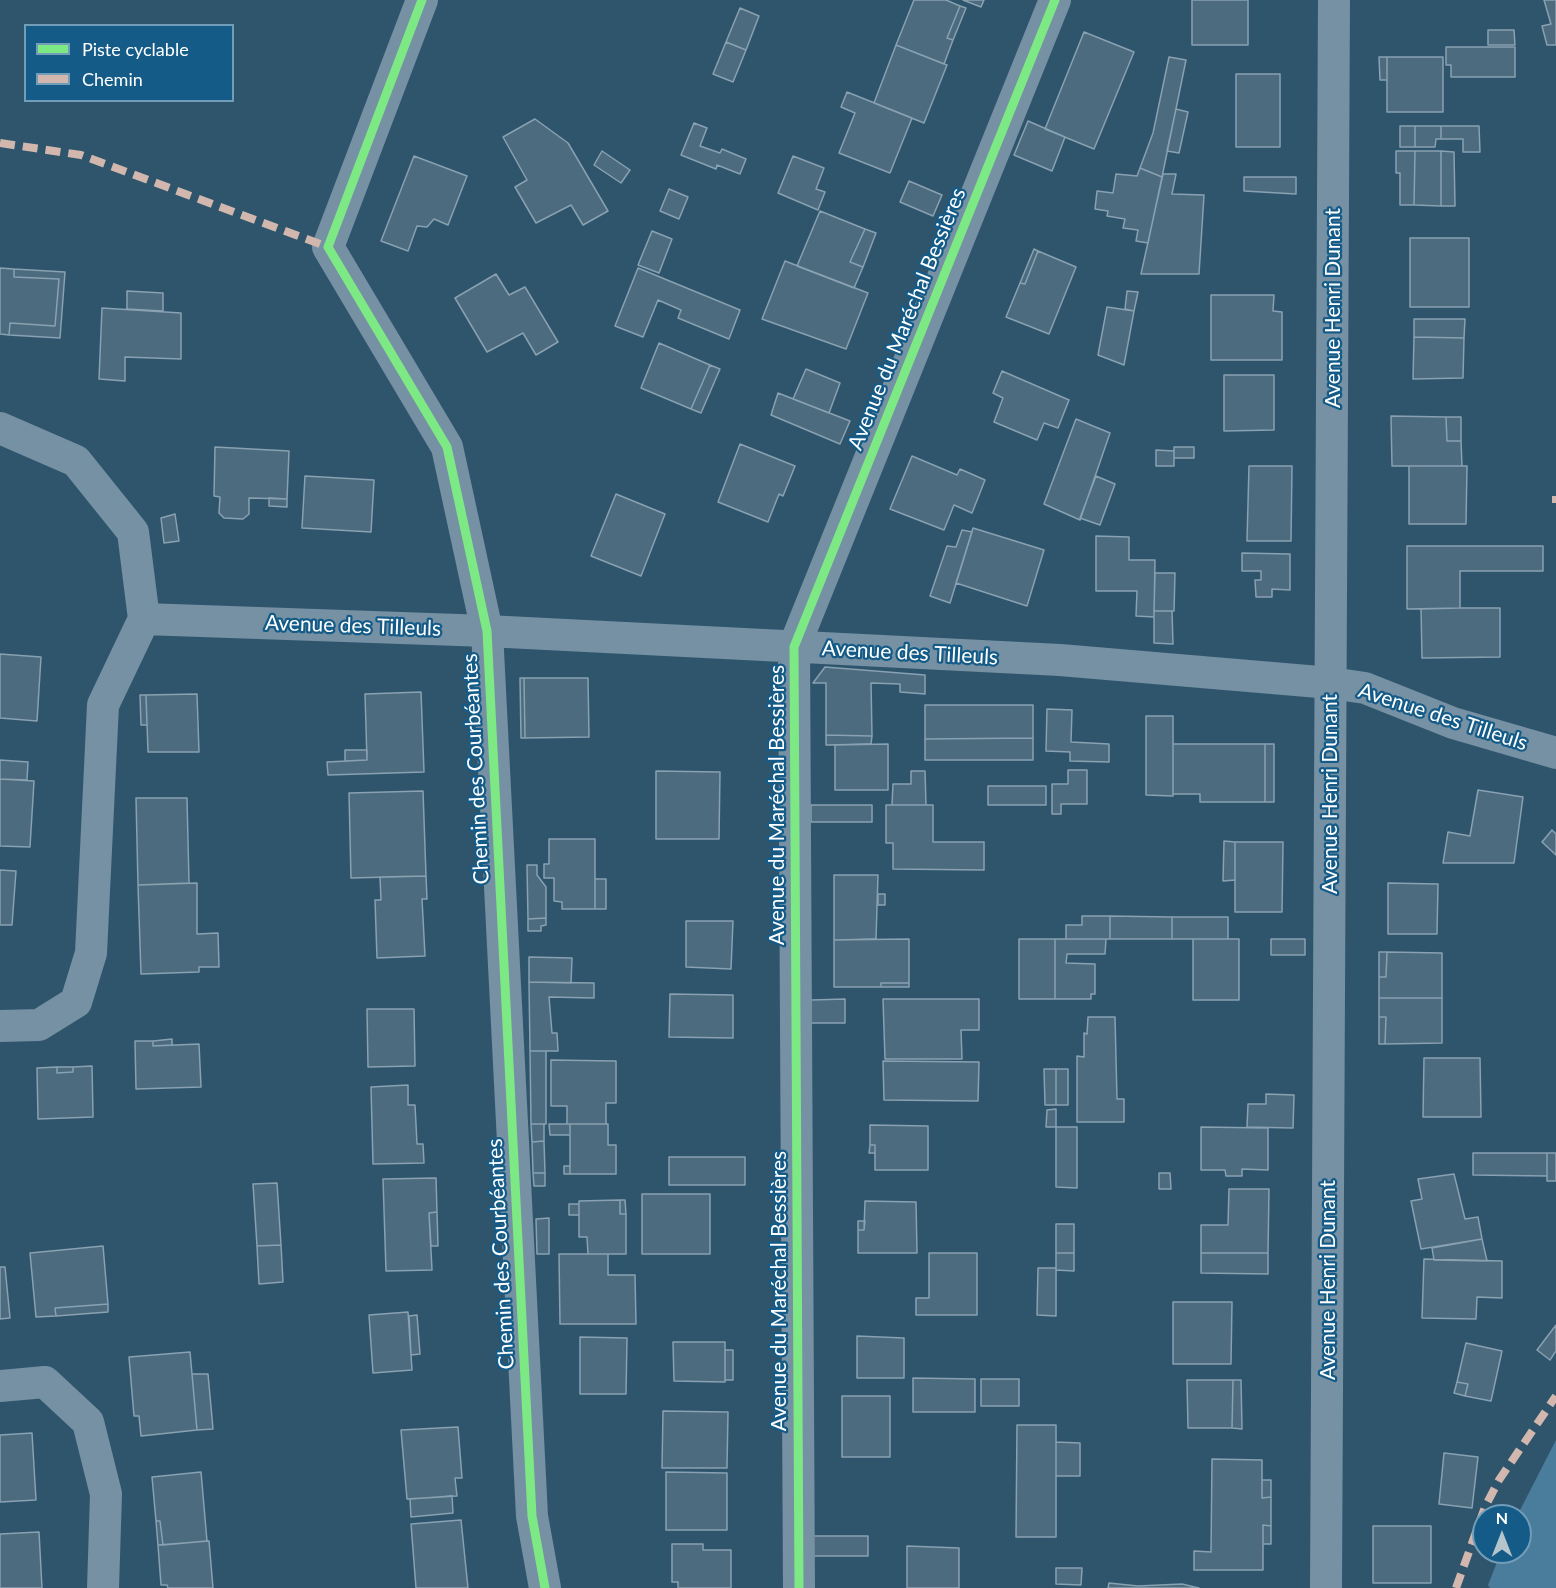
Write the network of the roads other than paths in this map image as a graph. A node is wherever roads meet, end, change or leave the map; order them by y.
1 (422, 0) edge
2 (1055, 0) edge
3 (1334, 0) edge
4 (0, 428) edge
5 (144, 619) junction
6 (487, 631) junction
7 (794, 647) junction
8 (1331, 683) junction
9 (1556, 753) edge
10 (0, 1026) edge
11 (0, 1386) edge
12 (103, 1588) edge
13 (545, 1588) edge
14 (799, 1588) edge
15 (1326, 1588) edge

1 - 6 street, Chemin des Courbéantes
2 - 7 street, Avenue du Maréchal Bessières
3 - 8 street, Avenue Henri Dunant
4 - 5 street
5 - 6 street, Avenue des Tilleuls
5 - 10 street
6 - 7 street, Avenue des Tilleuls
6 - 13 street, Chemin des Courbéantes
7 - 8 street, Avenue des Tilleuls
7 - 14 street, Avenue du Maréchal Bessières
8 - 9 street, Avenue des Tilleuls
8 - 15 street, Avenue Henri Dunant
11 - 12 street

